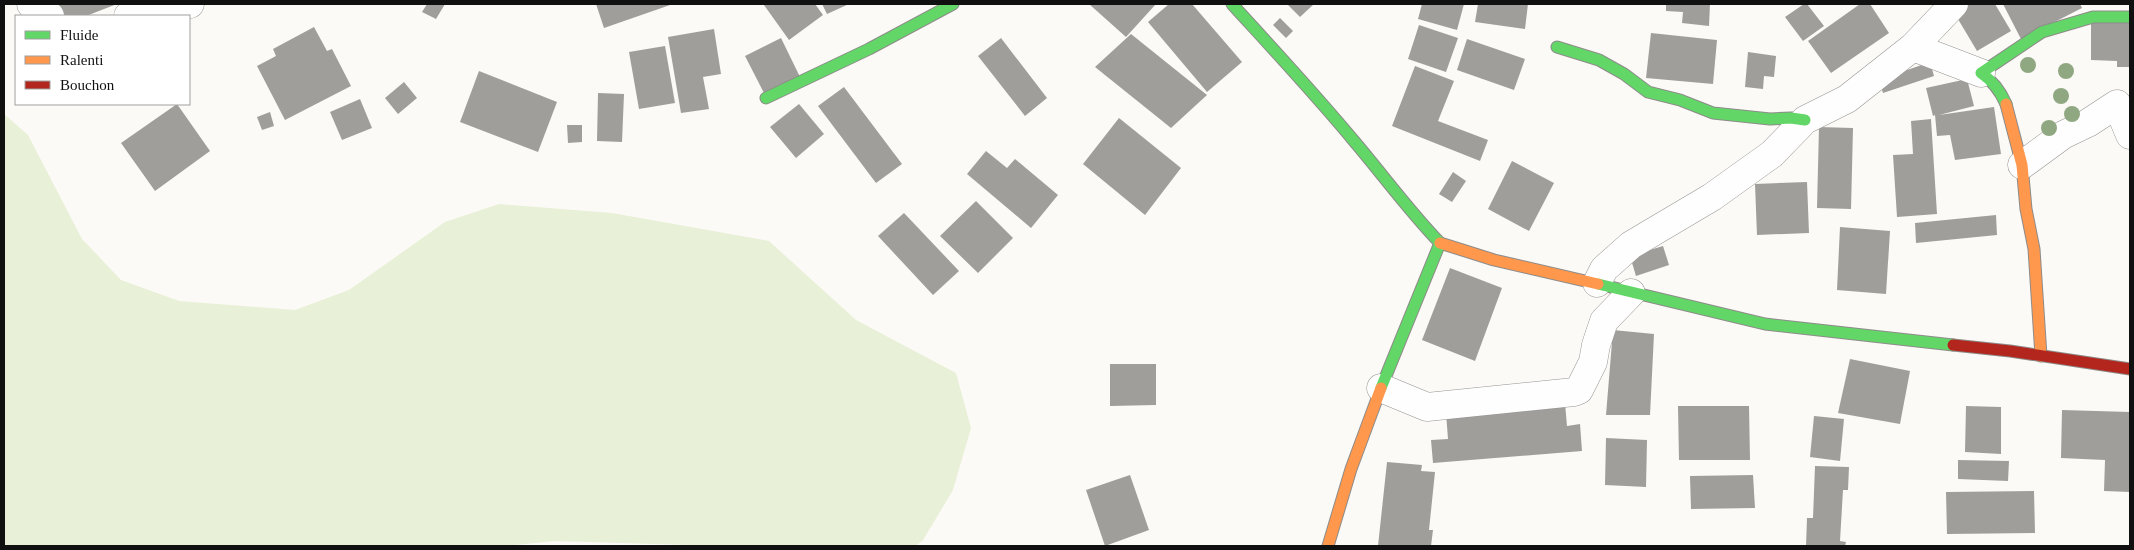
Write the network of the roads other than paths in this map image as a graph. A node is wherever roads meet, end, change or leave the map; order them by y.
1 (31, 4) edge
2 (190, 4) edge
3 (952, 4) edge
4 (1232, 4) edge
5 (1954, 4) edge
6 (48, 15) edge
7 (134, 15) edge
8 (2130, 17) edge
9 (1913, 47) junction
10 (1557, 48) dead end
11 (1981, 73) junction
12 (766, 98) dead end
13 (1805, 120) junction
14 (2130, 136) edge
15 (2022, 165) junction
16 (1440, 243) junction
17 (1597, 283) junction
18 (1631, 293) junction
19 (2041, 356) junction
20 (2130, 369) edge
21 (1381, 388) junction
22 (1328, 546) edge

1 - 6 street
2 - 7 street
3 - 12 street
4 - 16 street
5 - 9 street
8 - 11 street
9 - 11 street
9 - 13 street
10 - 13 street
11 - 15 street
13 - 17 street
14 - 15 street
15 - 19 street
16 - 17 street
16 - 21 street
17 - 18 street
18 - 19 street
18 - 21 street
19 - 20 street
21 - 22 street

